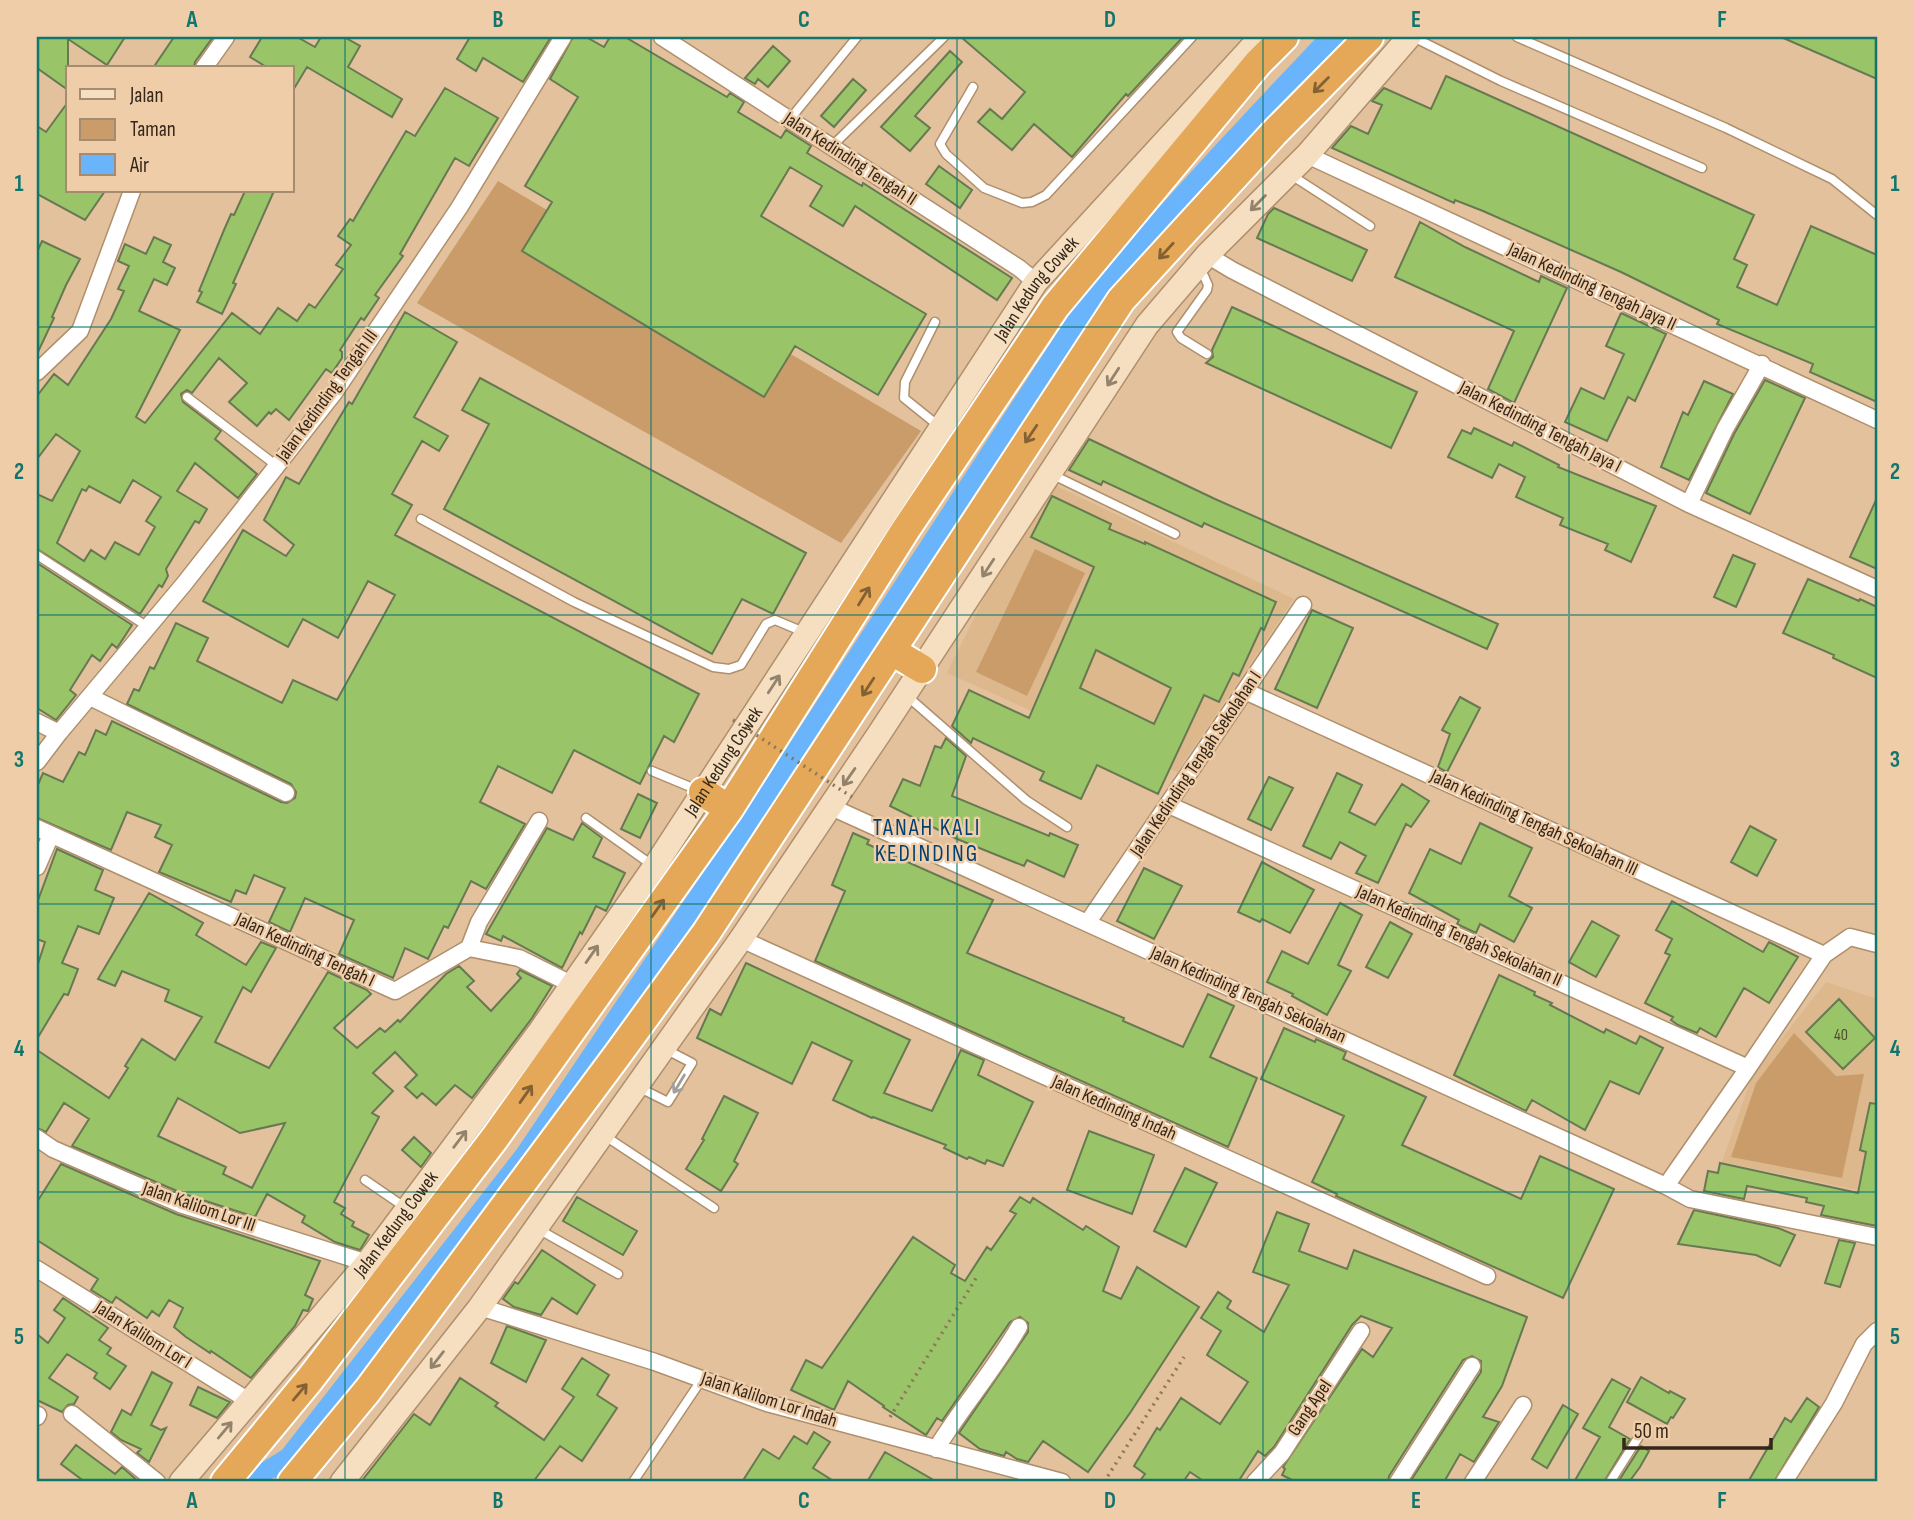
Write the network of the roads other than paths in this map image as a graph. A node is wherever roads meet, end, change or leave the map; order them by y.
1 (226, 37) edge
2 (563, 37) edge
3 (663, 37) edge
4 (857, 37) edge
5 (944, 37) edge
6 (1192, 37) edge
7 (1284, 37) edge
8 (1369, 37) edge
9 (1411, 37) edge
10 (1517, 37) edge
11 (1252, 40) edge
12 (205, 66) edge
13 (972, 87) dead end
14 (790, 120) junction
15 (832, 146) junction
16 (1307, 155) junction
17 (1702, 168) dead end
18 (1288, 173) junction
19 (132, 192) edge
20 (1877, 215) edge
21 (1370, 226) dead end
22 (1201, 262) junction
23 (1036, 282) junction
24 (936, 322) dead end
25 (1207, 354) dead end
26 (1762, 364) junction
27 (37, 372) edge
28 (187, 397) dead end
29 (1877, 420) edge
30 (941, 428) junction
31 (277, 466) junction
32 (1050, 474) junction
33 (1689, 504) junction
34 (421, 519) dead end
35 (1175, 534) dead end
36 (37, 555) edge
37 (1877, 589) edge
38 (1303, 605) dead end
39 (148, 627) junction
40 (806, 634) junction
41 (892, 650) junction
42 (922, 669) junction
43 (1245, 691) junction
44 (905, 694) junction
45 (90, 696) junction
46 (37, 722) edge
47 (59, 733) junction
48 (37, 762) edge
49 (652, 771) dead end
50 (702, 792) junction
51 (286, 793) dead end
52 (1169, 804) junction
53 (829, 806) junction
54 (729, 809) junction
55 (586, 818) dead end
56 (539, 821) dead end
57 (1067, 827) dead end
58 (44, 831) edge
59 (654, 866) junction
60 (37, 867) edge
61 (1088, 922) junction
62 (741, 939) junction
63 (1877, 944) edge
64 (469, 948) junction
65 (1824, 955) junction
66 (571, 984) junction
67 (663, 1048) junction
68 (1748, 1068) junction
69 (636, 1086) junction
70 (602, 1134) junction
71 (37, 1138) edge
72 (365, 1180) dead end
73 (1666, 1186) junction
74 (714, 1208) dead end
75 (408, 1209) junction
76 (536, 1228) junction
77 (1877, 1237) edge
78 (368, 1263) junction
79 (37, 1269) edge
80 (618, 1274) dead end
81 (1488, 1276) dead end
82 (480, 1307) junction
83 (1019, 1327) dead end
84 (1361, 1331) dead end
85 (1877, 1331) edge
86 (1472, 1366) dead end
87 (702, 1379) junction
88 (249, 1401) junction
89 (1523, 1405) dead end
90 (72, 1414) dead end
91 (1645, 1427) dead end
92 (936, 1449) junction
93 (158, 1482) edge
94 (181, 1482) edge
95 (225, 1482) edge
96 (292, 1482) edge
97 (342, 1482) edge
98 (633, 1482) edge
99 (1062, 1482) edge
100 (1255, 1482) edge
101 (1398, 1482) edge
102 (1473, 1482) edge
103 (1610, 1482) edge
104 (1784, 1482) edge

1 - 12 street
2 - 31 street, Jalan Kedinding Tengah III
3 - 14 street, Jalan Kedinding Tengah II
4 - 14 lane
5 - 15 lane
6 - 13 lane
54 -> 7 highway, Jalan Kedung Cowek
8 -> 41 highway
9 - 16 main road
9 - 17 lane
10 - 20 lane
11 - 23 main road, Jalan Kedung Cowek
14 - 15 street, Jalan Kedinding Tengah II
15 - 23 street, Jalan Kedinding Tengah II
16 - 18 main road
16 - 26 street, Jalan Kedinding Tengah Jaya II
18 - 21 lane
18 -> 22 main road
19 - 27 street
22 - 25 lane
22 -> 32 main road
22 - 33 street, Jalan Kedinding Tengah Jaya I
23 - 30 main road, Jalan Kedung Cowek
24 - 30 lane
26 - 29 street, Jalan Kedinding Tengah Jaya II
26 - 33 street
28 - 31 lane
30 - 40 main road, Jalan Kedung Cowek
31 - 39 street, Jalan Kedinding Tengah III
32 - 35 lane
32 -> 42 main road
33 - 37 street, Jalan Kedinding Tengah Jaya I
34 - 40 lane
36 - 39 lane
38 - 43 street, Jalan Kedinding Tengah Sekolahan I
39 - 45 street, Jalan Kedinding Tengah III
50 -> 40 main road, Jalan Kedung Cowek
41 - 42 highway
41 -> 96 highway
42 - 44 main road
43 - 52 street, Jalan Kedinding Tengah Sekolahan I
43 - 65 street, Jalan Kedinding Tengah Sekolahan III
44 -> 53 main road
44 - 57 lane
45 - 47 street, Jalan Kedinding Tengah III
45 - 51 street
46 - 47 street
47 - 48 street, Jalan Kedinding Tengah III
49 - 50 lane
50 - 54 highway
50 - 59 main road, Jalan Kedung Cowek
52 - 61 street, Jalan Kedinding Tengah Sekolahan I
52 - 68 street, Jalan Kedinding Tengah Sekolahan II
53 - 61 street, Jalan Kedinding Tengah Sekolahan
53 - 62 main road
95 -> 54 highway, Jalan Kedung Cowek
55 - 59 lane
56 - 64 street
58 - 60 street
58 - 64 street, Jalan Kedinding Tengah I
66 -> 59 main road, Jalan Kedung Cowek
61 - 73 street, Jalan Kedinding Tengah Sekolahan
62 - 67 main road
62 - 81 street, Jalan Kedinding Indah
63 - 65 street
64 - 66 street
65 - 68 street
75 -> 66 main road, Jalan Kedung Cowek
67 - 69 main road
67 -> 69 lane
68 - 73 street
69 - 70 main road
70 - 74 lane
70 - 76 main road
71 - 78 street, Jalan Kalilom Lor III
72 - 75 lane
73 - 77 street, Jalan Kedinding Tengah Sekolahan
75 - 78 main road, Jalan Kedung Cowek
76 - 80 lane
76 - 82 main road
78 - 88 main road, Jalan Kedung Cowek
79 - 88 street, Jalan Kalilom Lor I
82 - 87 street, Jalan Kalilom Lor Indah
82 -> 97 main road
83 - 92 street
84 - 100 street, Gang Apel
85 - 104 street
86 - 101 street
87 - 92 street, Jalan Kalilom Lor Indah
87 - 98 lane
94 -> 88 main road, Jalan Kedung Cowek
89 - 102 street
90 - 93 street
91 - 103 lane
92 - 99 street, Jalan Kalilom Lor Indah

